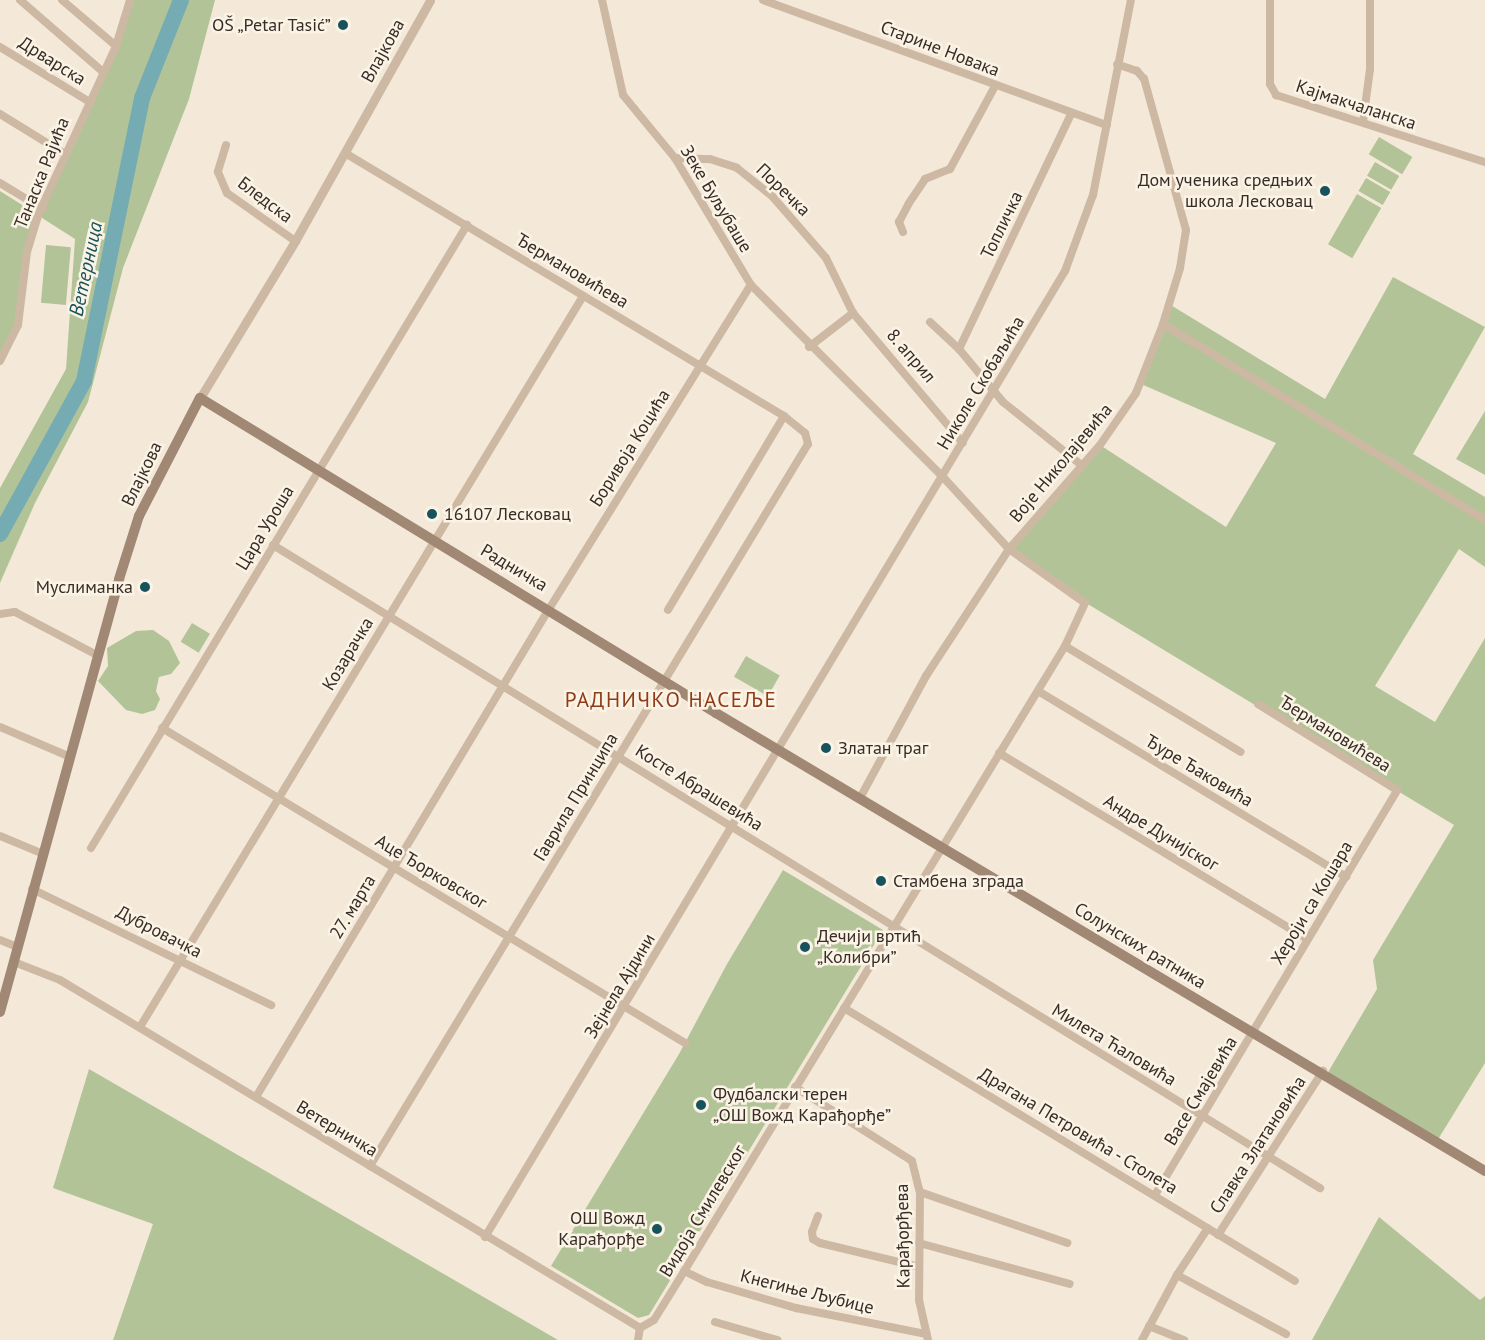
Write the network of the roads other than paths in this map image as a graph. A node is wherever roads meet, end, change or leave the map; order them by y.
1 (20, 0) edge
2 (62, 0) edge
3 (130, 0) edge
4 (430, 0) edge
5 (602, 0) edge
6 (763, 0) edge
7 (1131, 0) edge
8 (1270, 0) edge
9 (1370, 0) edge
10 (116, 46) junction
11 (0, 47) edge
12 (1117, 64) junction
13 (103, 72) junction
14 (995, 86) junction
15 (88, 101) junction
16 (0, 114) edge
17 (1071, 114) junction
18 (1363, 122) junction
19 (1107, 125) junction
20 (226, 145) dead end
21 (345, 153) junction
22 (65, 154) junction
23 (675, 158) junction
24 (1485, 162) edge
25 (0, 183) edge
26 (43, 209) junction
27 (467, 225) junction
28 (903, 232) dead end
29 (295, 240) junction
30 (750, 285) junction
31 (840, 287) joint
32 (583, 296) junction
33 (853, 313) junction
34 (930, 322) dead end
35 (1163, 324) junction
36 (809, 347) junction
37 (959, 348) junction
38 (0, 362) edge
39 (699, 365) junction
40 (994, 392) junction
41 (200, 398) junction
42 (784, 416) junction
43 (963, 443) junction
44 (808, 444) joint
45 (1080, 464) junction
46 (318, 468) junction
47 (943, 477) junction
48 (1485, 520) edge
49 (435, 539) junction
50 (273, 545) junction
51 (1009, 549) junction
52 (549, 609) junction
53 (669, 610) dead end
54 (0, 614) edge
55 (389, 615) junction
56 (1065, 646) junction
57 (97, 655) junction
58 (665, 680) junction
59 (503, 687) junction
60 (1038, 691) junction
61 (1258, 704) dead end
62 (0, 726) edge
63 (162, 728) junction
64 (779, 749) junction
65 (1241, 752) dead end
66 (999, 753) junction
67 (619, 755) junction
68 (68, 756) junction
69 (1397, 790) joint
70 (279, 798) junction
71 (860, 798) junction
72 (733, 827) junction
73 (0, 836) edge
74 (941, 847) junction
75 (91, 848) dead end
76 (41, 853) junction
77 (395, 867) junction
78 (1346, 877) junction
79 (32, 889) junction
80 (893, 928) junction
81 (509, 937) junction
82 (1307, 939) junction
83 (0, 940) edge
84 (17, 947) junction
85 (180, 960) junction
86 (14, 962) junction
87 (271, 1005) dead end
88 (625, 1007) junction
89 (844, 1008) junction
90 (0, 1012) edge
91 (140, 1027) junction
92 (1253, 1032) junction
93 (685, 1043) dead end
94 (1323, 1071) junction
95 (795, 1087) junction
96 (256, 1097) junction
97 (1204, 1117) junction
98 (1266, 1157) junction
99 (370, 1166) junction
100 (1485, 1171) edge
101 (1320, 1188) dead end
102 (920, 1192) junction
103 (1155, 1195) junction
104 (818, 1216) dead end
105 (1208, 1228) junction
106 (1218, 1235) junction
107 (485, 1237) junction
108 (919, 1243) junction
109 (1067, 1243) dead end
110 (919, 1267) junction
111 (684, 1270) junction
112 (1177, 1275) junction
113 (1295, 1281) dead end
114 (1070, 1284) dead end
115 (715, 1322) dead end
116 (1149, 1326) junction
117 (640, 1328) junction
118 (1287, 1334) dead end
119 (927, 1337) edge
120 (638, 1340) edge
121 (777, 1340) edge
122 (1142, 1340) edge
123 (1184, 1340) edge

1 - 13 street
2 - 10 street
3 - 10 street, Танаска Рајића
4 - 21 street, Влајкова
5 - 23 street, Зеке Буљубаше
6 - 14 street, Старине Новака
7 - 12 street, Николе Скобаљића
8 - 18 street, Кајмакчаланска
9 - 18 street
10 - 13 street, Танаска Рајића
11 - 15 street, Дрварска
12 - 19 street, Николе Скобаљића
12 - 35 street, Воје Николајевића
13 - 15 street, Танаска Рајића
14 - 17 street, Старине Новака
14 - 28 street
15 - 22 street, Танаска Рајића
16 - 22 street
17 - 19 street, Старине Новака
17 - 37 street, Топличка
18 - 24 street, Кајмакчаланска
19 - 40 street, Николе Скобаљића
20 - 29 street, Бледска
21 - 27 street, Ђермановићева
21 - 29 street, Влајкова
22 - 26 street, Танаска Рајића
23 - 30 street, Зеке Буљубаше
23 - 31 street, Поречка
25 - 26 street
26 - 38 street, Танаска Рајића
27 - 32 street, Ђермановићева
27 - 46 street, Цара Уроша
29 - 41 street, Влајкова
30 - 36 street, Зеке Буљубаше
30 - 39 street
31 - 33 street, 8. април
32 - 39 street, Ђермановићева
32 - 49 street, Козарачка
33 - 36 street
33 - 43 street, 8. април
34 - 37 street
35 - 45 street, Воје Николајевића
35 - 48 street
36 - 47 street, Зеке Буљубаше
37 - 40 street
39 - 42 street, Ђермановићева
39 - 52 street, Боривоја Коцића
40 - 43 street, Николе Скобаљића
40 - 45 street
41 - 46 main road, Радничка
41 - 57 main road, Влајкова
42 - 44 street, Ђермановићева
42 - 53 street
43 - 47 street, Николе Скобаљића
44 - 58 street, Гаврила Принципа
45 - 51 street, Воје Николајевића
46 - 49 main road, Радничка
46 - 50 street, Цара Уроша
47 - 51 street, Зеке Буљубаше
47 - 64 street, Николе Скобаљића
49 - 52 main road, Радничка
49 - 55 street, Козарачка
50 - 55 street, Косте Абрашевића
50 - 63 street, Цара Уроша
51 - 56 street, Зеке Буљубаше
51 - 71 street, Воје Николајевића
52 - 58 main road, Радничка
52 - 59 street, 27. марта
54 - 57 street
55 - 59 street, Косте Абрашевића
55 - 70 street, Козарачка
56 - 60 street
56 - 65 street
57 - 68 main road, Влајкова
58 - 64 main road, Радничка
58 - 67 street, Гаврила Принципа
59 - 67 street, Косте Абрашевића
59 - 77 street, 27. марта
60 - 66 street
60 - 78 street, Ђуре Ђаковића
61 - 69 street, Ђермановићева
62 - 68 street
63 - 70 street, Аце Ђорковског
63 - 75 street, Цара Уроша
64 - 71 main road, Солунских ратника
64 - 72 street, Зејнела Ајдини
66 - 74 street
66 - 82 street, Андре Дунијског
67 - 72 street, Косте Абрашевића
67 - 81 street, Гаврила Принципа
68 - 76 main road, Влајкова
69 - 78 street, Хероји са Кошара
70 - 77 street, Аце Ђорковског
70 - 85 street, Козарачка
71 - 74 main road, Солунских ратника
72 - 80 street, Косте Абрашевића
72 - 88 street, Зејнела Ајдини
73 - 76 street
74 - 80 street, Видоја Смилевског
74 - 92 main road, Солунских ратника
76 - 79 main road, Влајкова
77 - 81 street, Аце Ђорковског
77 - 96 street, 27. марта
78 - 82 street, Хероји са Кошара
79 - 84 main road, Влајкова
79 - 85 street, Дубровачка
80 - 89 street, Видоја Смилевског
80 - 97 street, Милета Ћаловића
81 - 88 street, Аце Ђорковског
81 - 99 street, Гаврила Принципа
82 - 92 street, Хероји са Кошара
83 - 84 street
84 - 86 main road, Влајкова
85 - 87 street, Дубровачка
85 - 91 street, Козарачка
86 - 90 main road, Влајкова
86 - 91 street, Ветерничка
88 - 93 street, Аце Ђорковског
88 - 107 street, Зејнела Ајдини
89 - 95 street, Видоја Смилевског
89 - 103 street, Драгана Петровића - Столета
91 - 96 street, Ветерничка
92 - 94 main road, Солунских ратника
92 - 97 street, Васе Смајевића
94 - 98 street, Славка Златановића
94 - 100 main road, Солунских ратника
95 - 102 street, Карађорђева
95 - 111 street, Видоја Смилевског
96 - 99 street, Ветерничка
97 - 98 street, Милета Ћаловића
97 - 103 street, Васе Смајевића
98 - 101 street, Милета Ћаловића
98 - 106 street, Славка Златановића
99 - 107 street, Ветерничка
102 - 108 street, Карађорђева
102 - 109 street
103 - 105 street, Драгана Петровића - Столета
104 - 110 street
105 - 106 street, Драгана Петровића - Столета
105 - 112 street, Славка Златановића
106 - 113 street, Драгана Петровића - Столета
107 - 117 street, Ветерничка
108 - 110 street, Карађорђева
108 - 114 street
110 - 119 street, Карађорђева
111 - 117 street, Видоја Смилевског
111 - 119 street, Кнегиње Љубице
112 - 116 street, Славка Златановића
112 - 118 street
115 - 121 street
116 - 122 street, Славка Златановића
116 - 123 street
117 - 120 street

